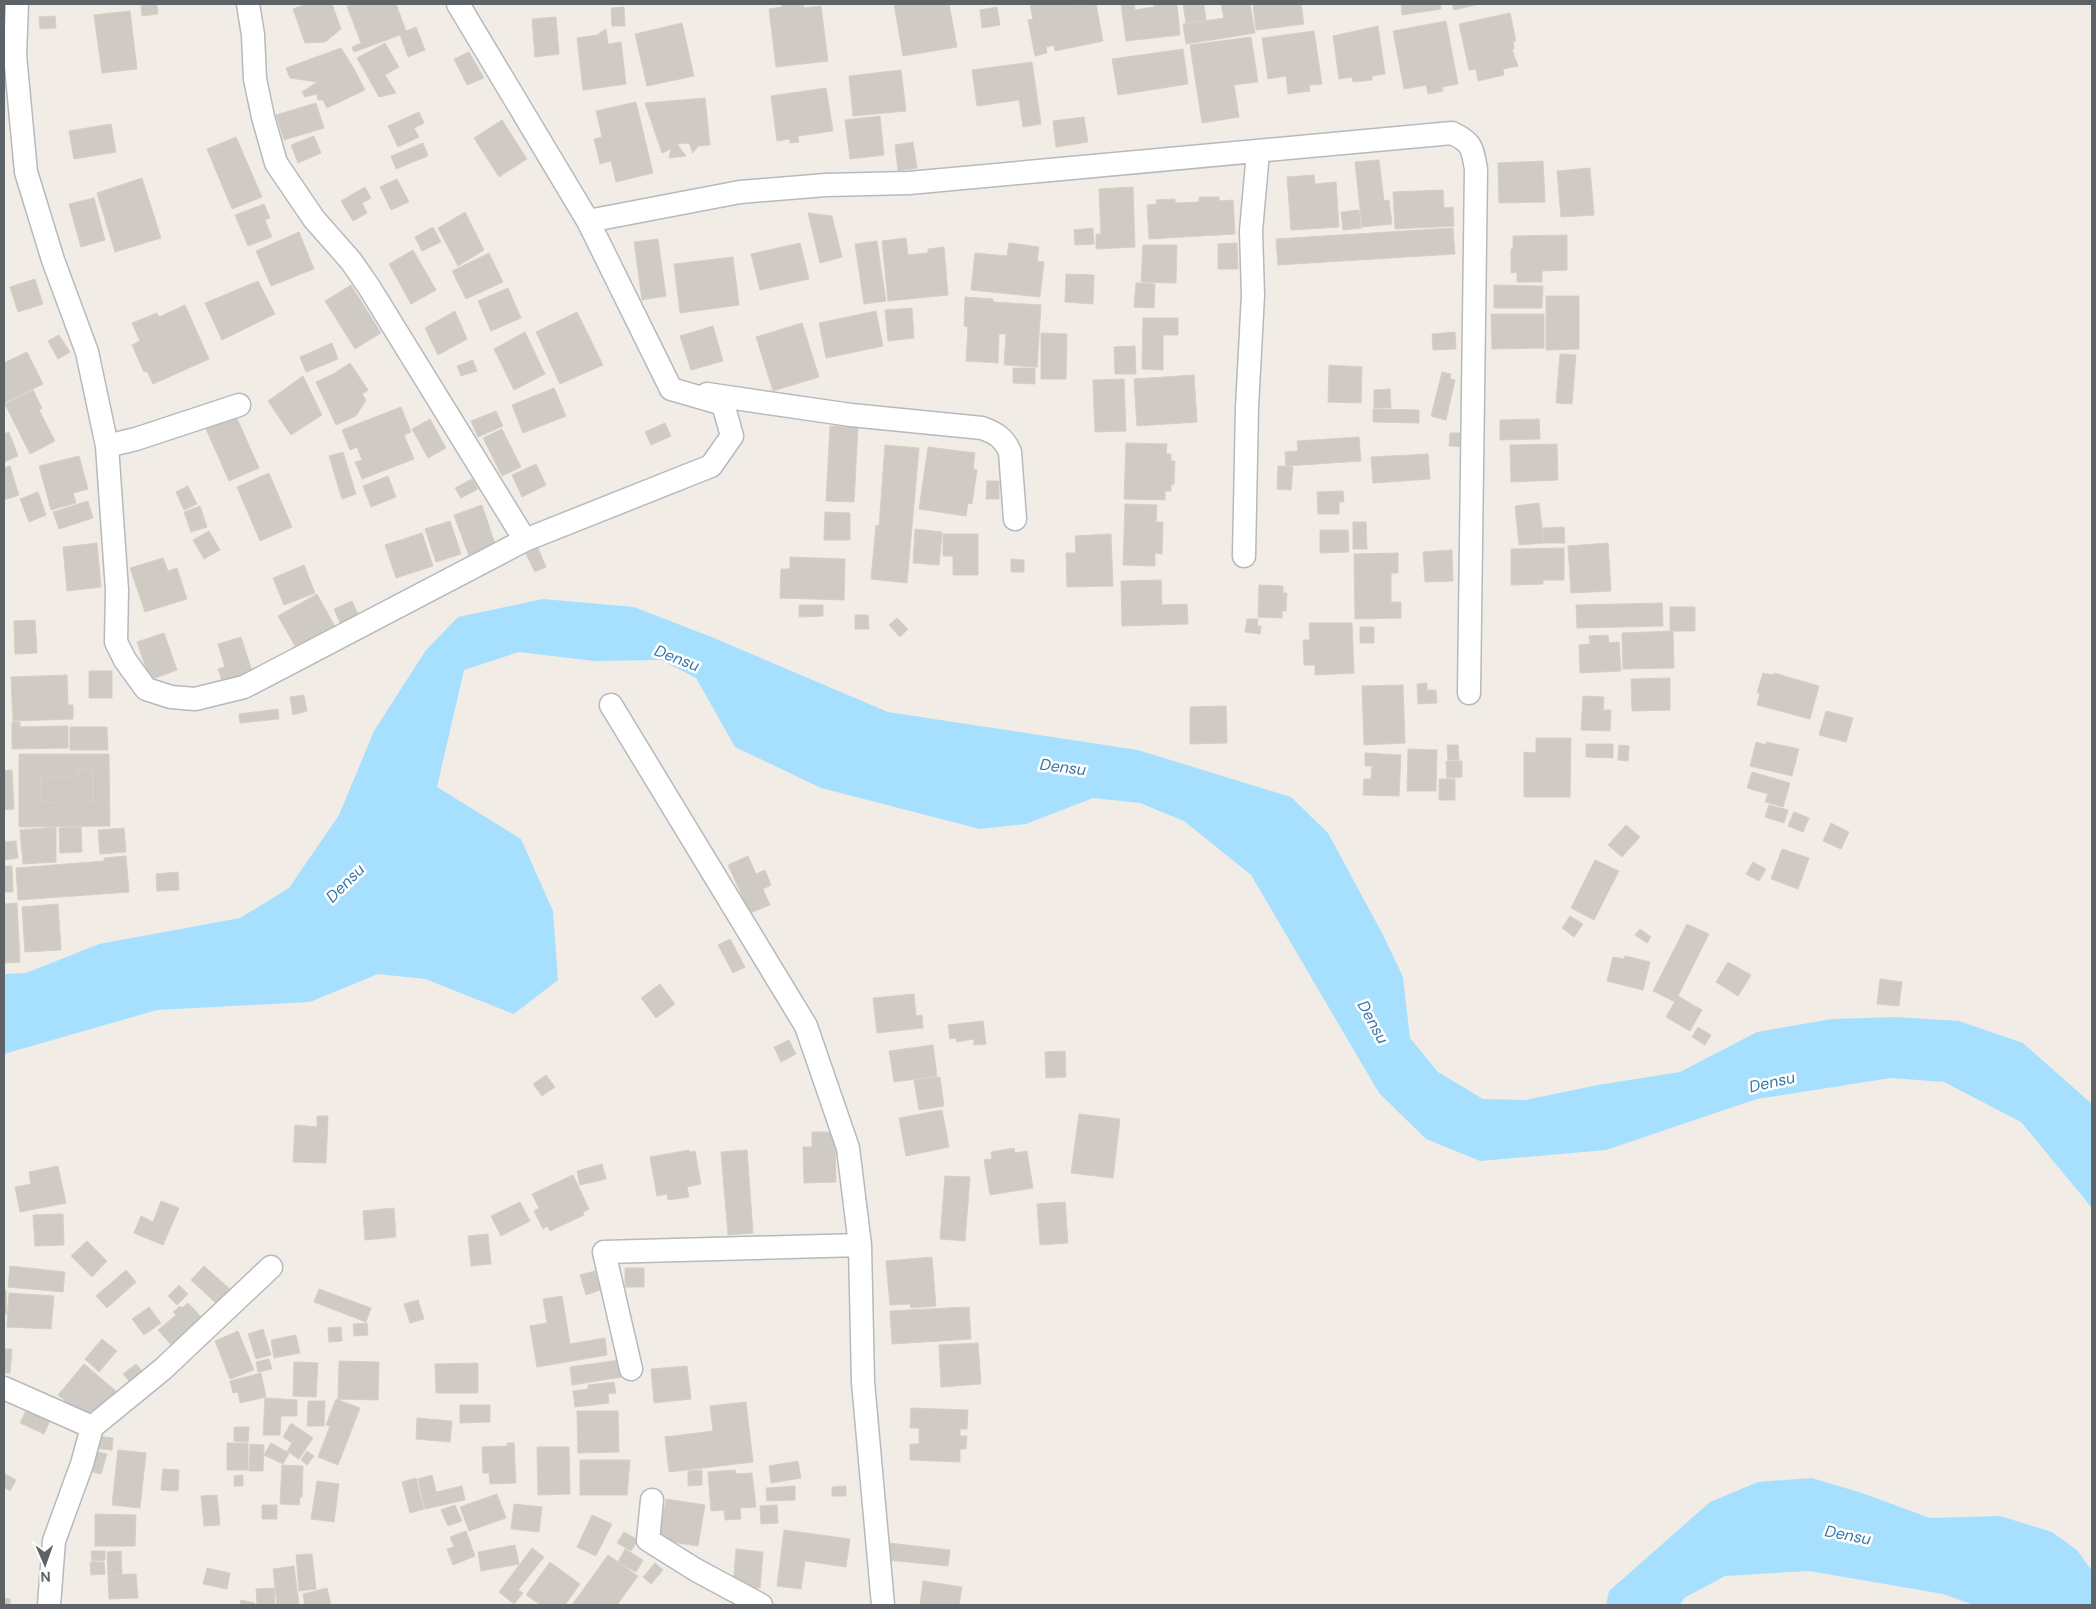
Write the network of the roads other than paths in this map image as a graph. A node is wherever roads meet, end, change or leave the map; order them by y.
1 (17, 4) edge
2 (248, 4) edge
3 (458, 4) edge
4 (1258, 152) junction
5 (588, 221) junction
6 (671, 389) junction
7 (238, 405) dead end
8 (106, 446) junction
9 (1015, 519) dead end
10 (524, 540) junction
11 (1244, 556) dead end
12 (1469, 694) dead end
13 (611, 706) dead end
14 (860, 1245) junction
15 (271, 1266) dead end
16 (630, 1369) dead end
17 (4, 1388) edge
18 (92, 1427) junction
19 (652, 1500) dead end
20 (49, 1605) edge
21 (761, 1605) edge
22 (883, 1605) edge

1 - 8 street
2 - 10 street
3 - 5 street
4 - 5 street
4 - 11 street
4 - 12 street
5 - 6 street
6 - 9 street
6 - 10 street
7 - 8 street
8 - 10 street
13 - 14 street
14 - 16 street
14 - 22 street
15 - 18 street
17 - 18 street
18 - 20 street
19 - 21 street

